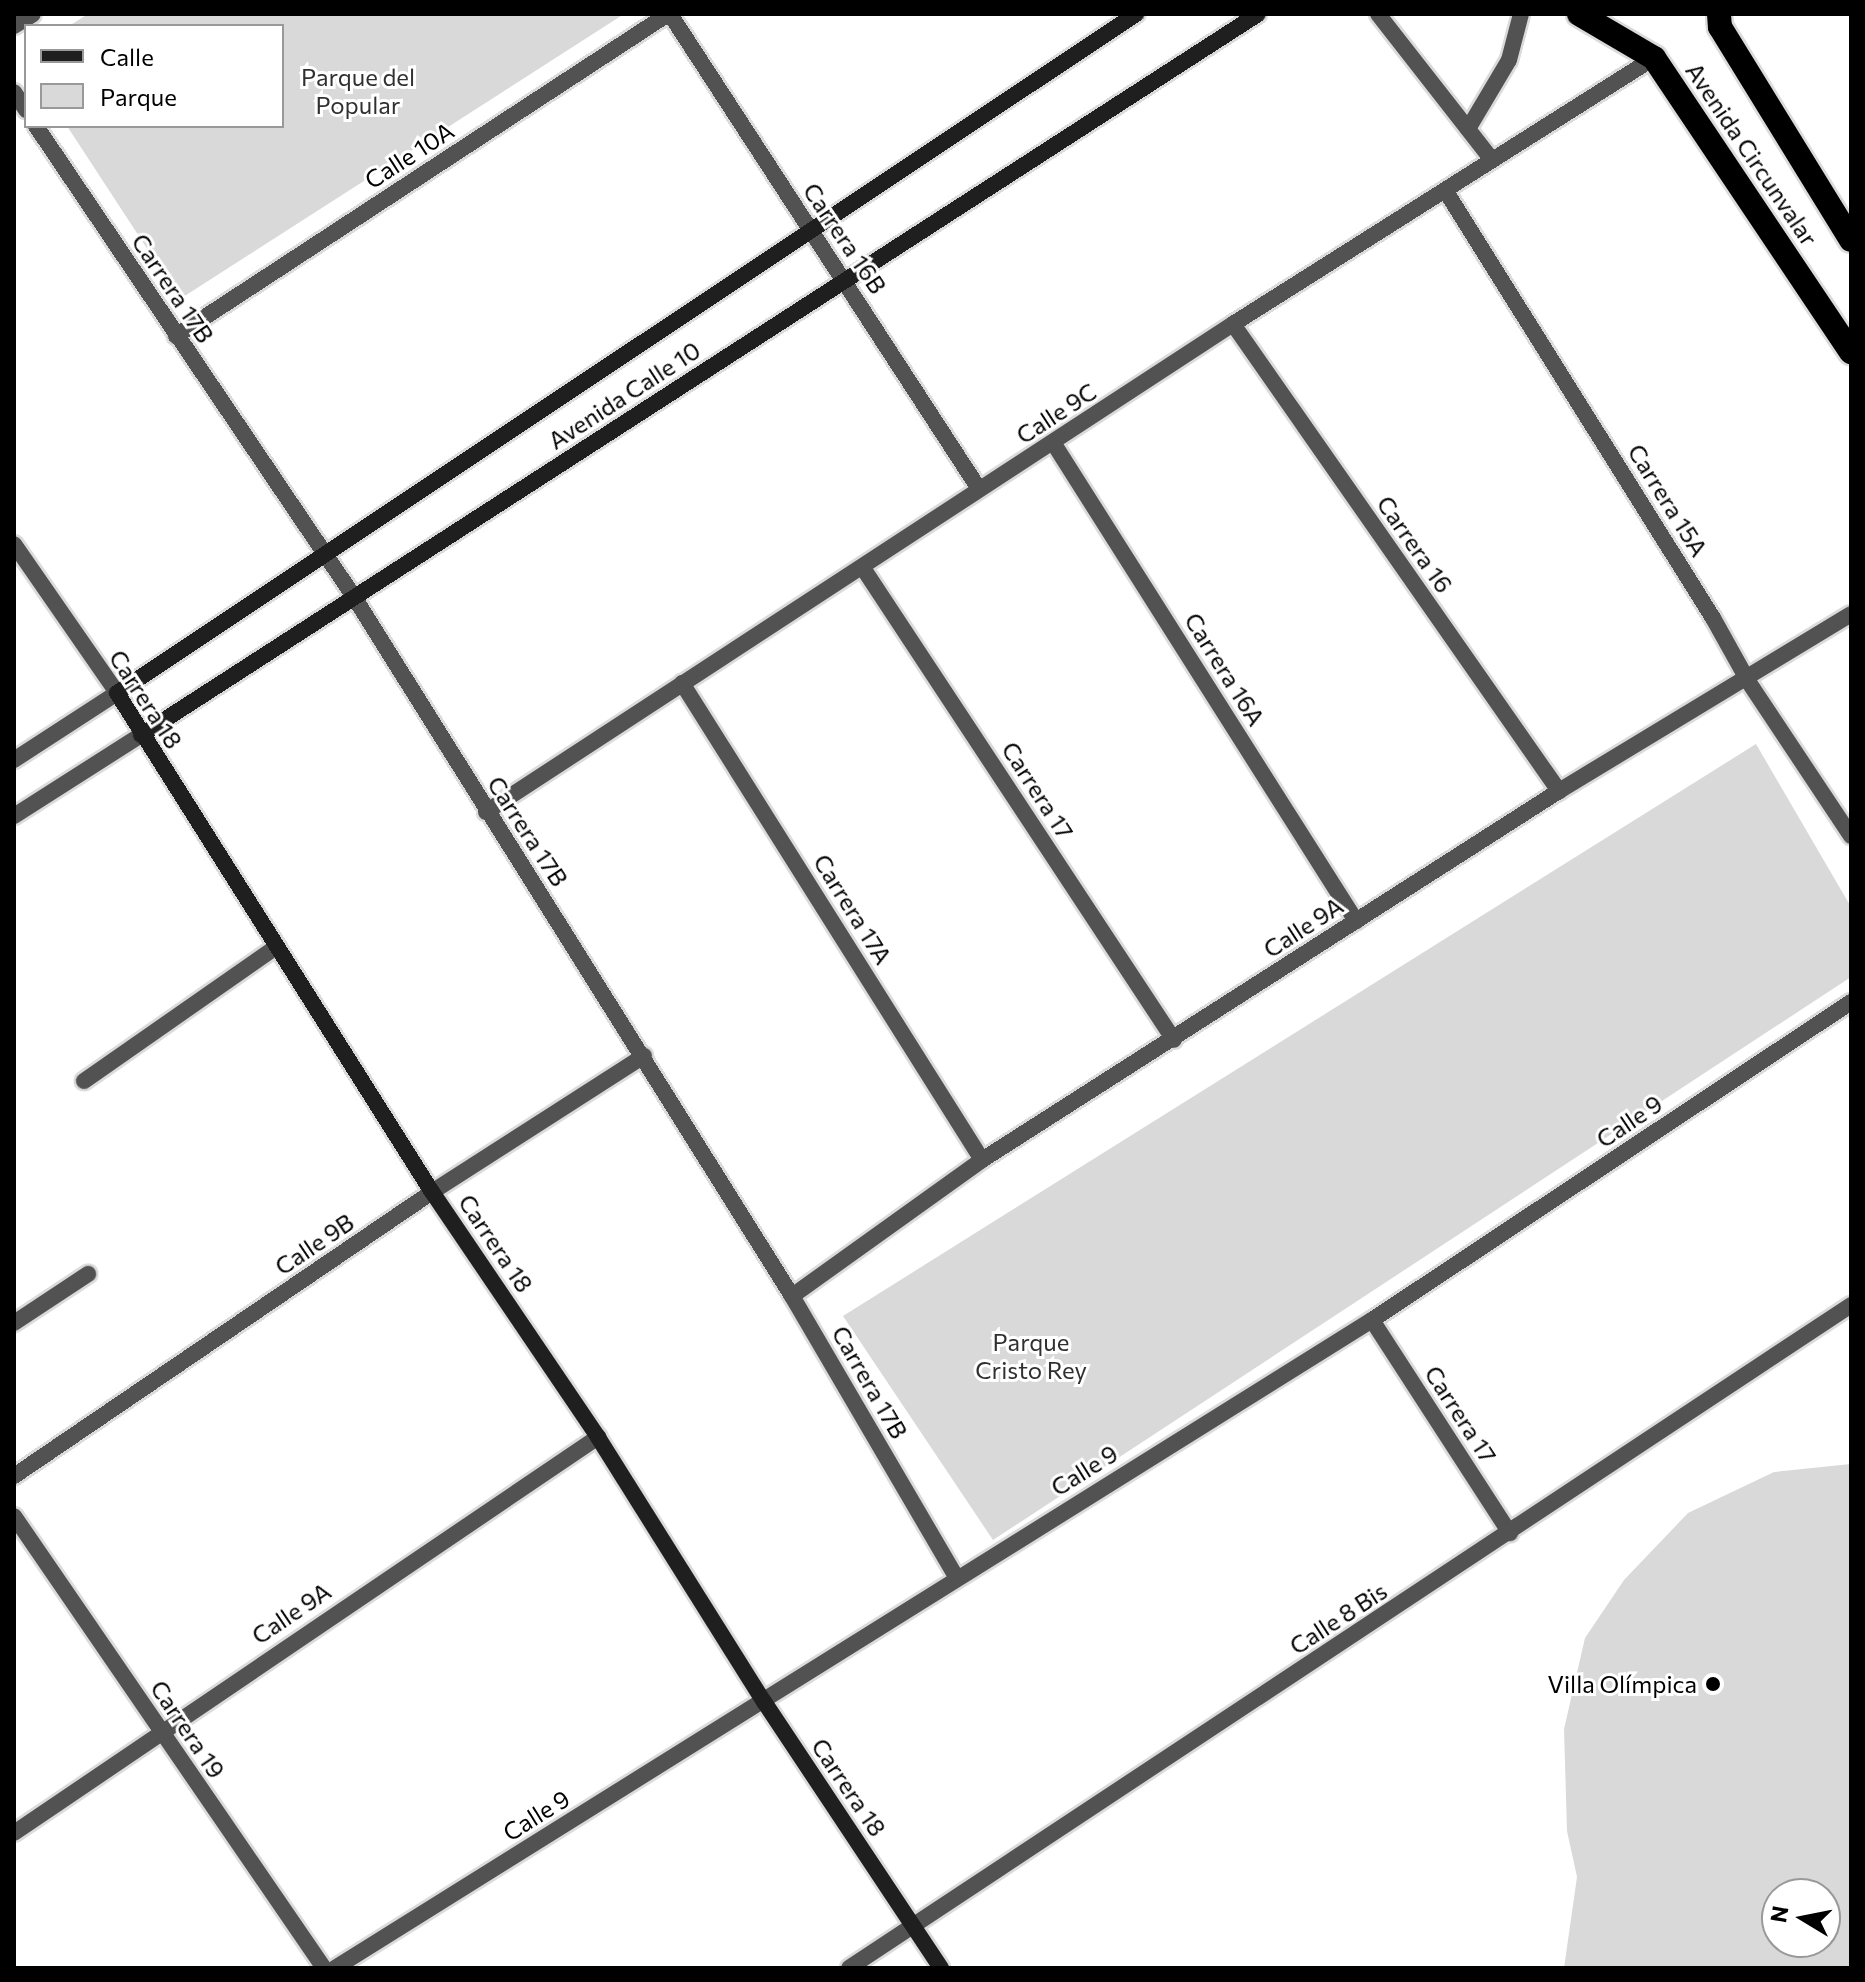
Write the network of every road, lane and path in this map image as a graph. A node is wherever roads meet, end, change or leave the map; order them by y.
1 (33, 14) edge
2 (669, 14) edge
3 (1136, 14) edge
4 (1258, 14) edge
5 (1378, 14) edge
6 (1521, 14) edge
7 (1579, 14) edge
8 (1719, 14) edge
9 (14, 26) edge
10 (1654, 58) junction
11 (37, 128) edge
12 (1468, 129) junction
13 (1492, 160) junction
14 (1445, 190) junction
15 (809, 228) junction
16 (1851, 240) edge
17 (846, 281) junction
18 (1233, 324) junction
19 (176, 336) junction
20 (1851, 352) edge
21 (1054, 444) junction
22 (979, 489) junction
23 (14, 544) edge
24 (327, 556) junction
25 (863, 568) junction
26 (354, 597) junction
27 (1851, 614) edge
28 (1748, 681) junction
29 (682, 683) junction
30 (117, 693) junction
31 (141, 735) junction
32 (14, 760) edge
33 (1559, 791) junction
34 (486, 812) junction
35 (14, 816) edge
36 (1851, 836) edge
37 (1356, 921) junction
38 (276, 947) junction
39 (1851, 1002) edge
40 (1174, 1040) junction
41 (644, 1056) junction
42 (84, 1081) dead end
43 (982, 1160) junction
44 (432, 1192) junction
45 (88, 1274) dead end
46 (792, 1296) junction
47 (1851, 1305) edge
48 (1372, 1320) junction
49 (14, 1323) edge
50 (598, 1437) junction
51 (14, 1476) edge
52 (14, 1516) edge
53 (1510, 1533) junction
54 (956, 1577) junction
55 (764, 1702) junction
56 (160, 1730) junction
57 (14, 1833) edge
58 (914, 1926) junction
59 (324, 1968) edge
60 (335, 1968) edge
61 (849, 1968) edge
62 (941, 1968) edge

1 - 9 street
2 - 15 street, Carrera 16B
2 - 19 street, Calle 10A
3 - 15 main road, Avenida Calle 10
4 - 17 main road, Avenida Calle 10
5 - 12 street
6 - 12 street
7 - 10 highway, Avenida Circunvalar
8 - 16 highway, Avenida Circunvalar
10 - 13 street, Calle 9C
10 - 20 highway, Avenida Circunvalar
11 - 19 street, Carrera 17B
12 - 13 street
13 - 14 street, Calle 9C
14 - 18 street, Calle 9C
14 - 28 street, Carrera 15A
15 - 17 street, Carrera 16B
15 - 24 main road, Avenida Calle 10
17 - 22 street, Carrera 16B
17 - 26 main road, Avenida Calle 10
18 - 21 street, Calle 9C
18 - 33 street, Carrera 16
19 - 24 street, Carrera 17B
21 - 22 street, Calle 9C
21 - 37 street, Carrera 16A
22 - 25 street, Calle 9C
23 - 30 street, Carrera 18
24 - 26 street, Carrera 17B
24 - 30 main road, Avenida Calle 10
25 - 29 street, Calle 9C
25 - 40 street, Carrera 17
26 - 31 main road, Avenida Calle 10
26 - 34 street, Carrera 17B
27 - 28 street, Calle 9A
28 - 33 street, Calle 9A
28 - 36 street, Carrera 15A
29 - 34 street, Calle 9C
29 - 43 street, Carrera 17A
30 - 31 main road, Carrera 18
30 - 32 street, Avenida Calle 10
31 - 35 street, Avenida Calle 10
31 - 38 main road, Carrera 18
33 - 37 street, Calle 9A
34 - 41 street, Carrera 17B
37 - 40 street, Calle 9A
38 - 42 street
38 - 44 main road, Carrera 18
39 - 48 street, Calle 9
40 - 43 street, Calle 9A
41 - 44 street, Calle 9B
41 - 46 street, Carrera 17B
43 - 46 street, Calle 9A
44 - 50 main road, Carrera 18
44 - 51 street, Calle 9B
45 - 49 street
46 - 54 street, Carrera 17B
47 - 53 street, Calle 8 Bis
48 - 53 street, Carrera 17
48 - 54 street, Calle 9
50 - 55 main road, Carrera 18
50 - 56 street, Calle 9A
52 - 56 street, Carrera 19
53 - 58 street, Calle 8 Bis
54 - 55 street, Calle 9
55 - 58 main road, Carrera 18
55 - 60 street, Calle 9
56 - 57 street, Calle 9A
56 - 59 street, Carrera 19
58 - 61 street, Calle 8 Bis
58 - 62 main road, Carrera 18

